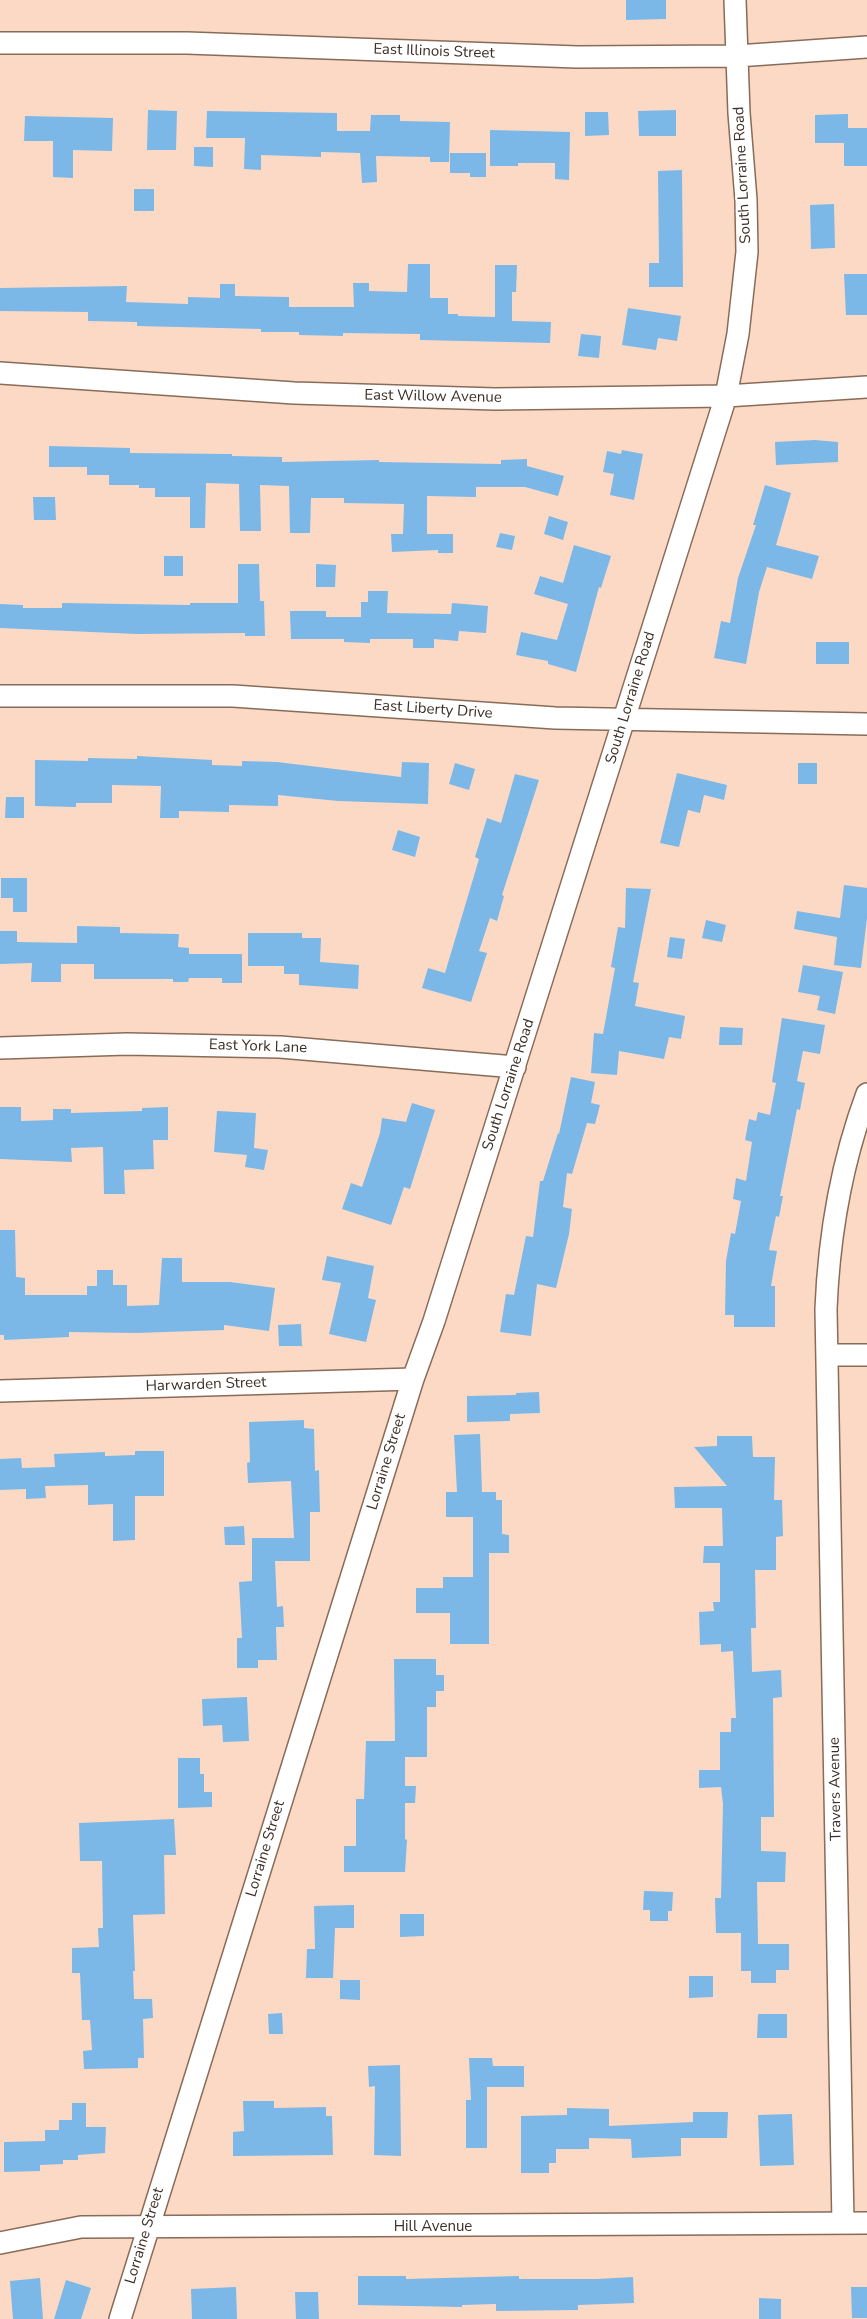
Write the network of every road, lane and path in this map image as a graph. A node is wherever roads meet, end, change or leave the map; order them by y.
1 (735, 0) edge
2 (0, 43) edge
3 (867, 47) edge
4 (737, 56) junction
5 (0, 373) edge
6 (867, 387) edge
7 (726, 396) junction
8 (0, 696) edge
9 (624, 720) junction
10 (867, 724) edge
11 (0, 1048) edge
12 (515, 1067) junction
13 (867, 1094) edge
14 (867, 1355) edge
15 (828, 1356) junction
16 (413, 1379) junction
17 (0, 1391) edge
18 (843, 2223) junction
19 (867, 2224) edge
20 (147, 2228) junction
21 (0, 2243) edge
22 (120, 2319) edge

1 - 4 street, South Lorraine Road
2 - 4 street, East Illinois Street
3 - 4 street, East Illinois Street
4 - 7 street, South Lorraine Road
5 - 7 street, East Willow Avenue
6 - 7 street, East Willow Avenue
7 - 9 street, South Lorraine Road
8 - 9 street, East Liberty Drive
9 - 10 street, East Liberty Drive
9 - 12 street, South Lorraine Road
11 - 12 street, East York Lane
12 - 16 street, South Lorraine Road
13 - 15 street, Travers Avenue
14 - 15 street
15 - 18 street, Travers Avenue
16 - 17 street, Harwarden Street
16 - 20 street, Lorraine Street
18 - 19 street, Hill Avenue
18 - 20 street, Hill Avenue
20 - 21 street, Hill Avenue
20 - 22 street, Lorraine Street

